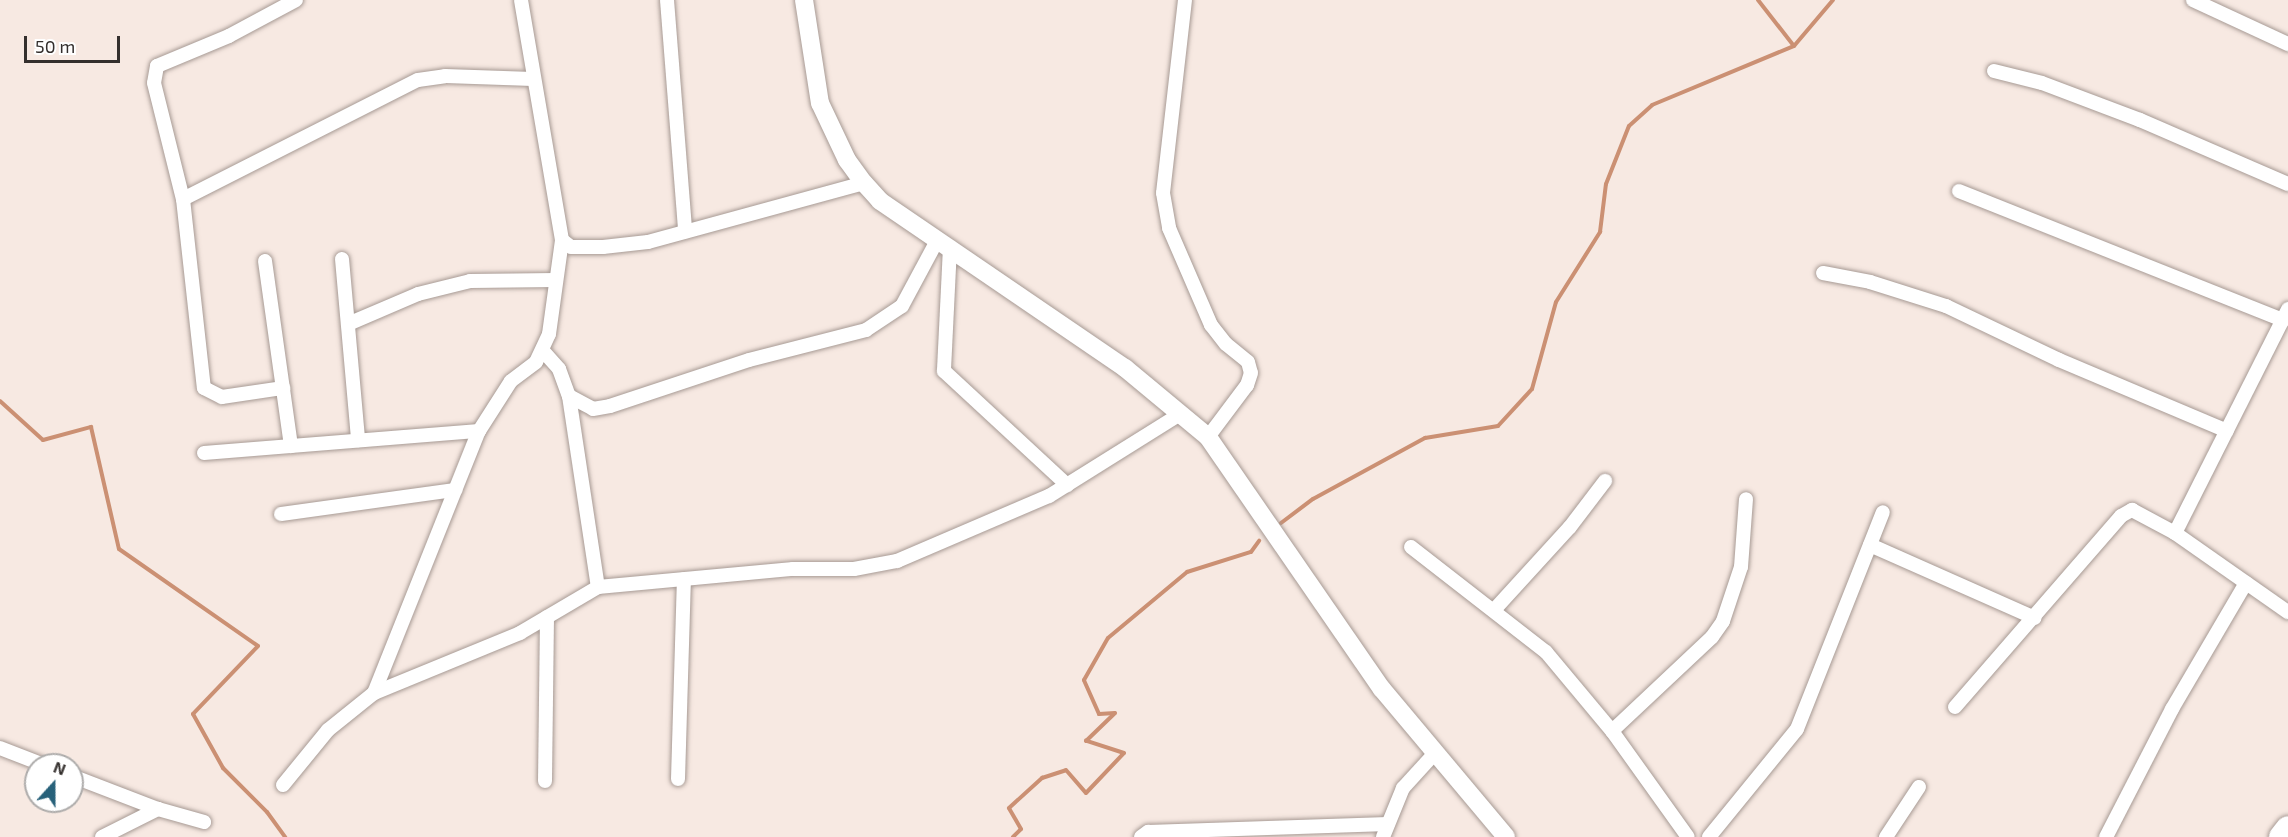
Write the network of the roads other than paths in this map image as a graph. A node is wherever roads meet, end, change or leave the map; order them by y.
1 (296, 0) edge
2 (521, 0) edge
3 (667, 0) edge
4 (804, 0) edge
5 (1185, 0) edge
6 (2193, 0) edge
7 (2288, 44) edge
8 (1994, 71) dead end
9 (533, 79) junction
10 (864, 183) junction
11 (2288, 184) edge
12 (1959, 191) dead end
13 (183, 199) junction
14 (685, 231) junction
15 (562, 240) junction
16 (944, 243) junction
17 (342, 259) dead end
18 (265, 261) dead end
19 (1823, 273) dead end
20 (556, 280) junction
21 (2285, 315) edge
22 (348, 324) junction
23 (543, 351) junction
24 (283, 388) junction
25 (569, 396) junction
26 (1180, 414) junction
27 (479, 431) junction
28 (2227, 431) junction
29 (1208, 437) junction
30 (358, 440) junction
31 (291, 446) junction
32 (204, 453) dead end
33 (1605, 480) dead end
34 (1067, 485) junction
35 (455, 490) junction
36 (1746, 499) dead end
37 (1883, 512) dead end
38 (281, 514) dead end
39 (2175, 533) junction
40 (1870, 545) junction
41 (1411, 548) dead end
42 (684, 579) junction
43 (2246, 583) junction
44 (598, 587) junction
45 (1495, 609) junction
46 (2288, 612) edge
47 (547, 617) junction
48 (2035, 618) junction
49 (374, 693) junction
50 (1955, 707) dead end
51 (1612, 731) junction
52 (0, 748) edge
53 (1435, 753) junction
54 (24, 757) edge
55 (678, 779) dead end
56 (84, 781) edge
57 (545, 781) dead end
58 (283, 785) dead end
59 (1919, 787) dead end
60 (158, 809) junction
61 (204, 822) dead end
62 (2288, 828) edge
63 (1386, 831) edge
64 (1294, 832) edge
65 (1210, 835) edge
66 (102, 837) edge
67 (1141, 837) edge
68 (1506, 837) edge
69 (1688, 837) edge
70 (1709, 837) edge
71 (1887, 837) edge
72 (2106, 837) edge
73 (2282, 837) edge

1 - 13 street
2 - 9 street
3 - 14 street
4 - 10 street
5 - 29 street
6 - 7 street
8 - 11 street
9 - 13 street
9 - 15 street
10 - 14 street
10 - 16 street
12 - 21 street
13 - 24 street
14 - 15 street
15 - 20 street
16 - 25 street
16 - 26 street
16 - 34 street
17 - 22 street
18 - 24 street
19 - 28 street
20 - 22 street
20 - 23 street
21 - 28 street
22 - 30 street
23 - 25 street
23 - 27 street
24 - 31 street
25 - 44 street
26 - 29 street
26 - 34 street
27 - 30 street
27 - 35 street
28 - 39 street
29 - 53 street
30 - 31 street
31 - 32 street
33 - 45 street
34 - 42 street
35 - 38 street
35 - 49 street
36 - 51 street
37 - 40 street
39 - 43 street
39 - 48 street
40 - 48 street
40 - 70 street
41 - 45 street
42 - 44 street
42 - 55 street
43 - 46 street
43 - 72 street
44 - 47 street
45 - 51 street
47 - 49 street
47 - 57 street
48 - 50 street
49 - 58 street
51 - 69 street
52 - 54 street
53 - 63 street
53 - 68 street
56 - 60 street
59 - 71 street
60 - 61 street
60 - 66 street
62 - 73 highway
63 - 64 street
64 - 65 street
65 - 67 street

